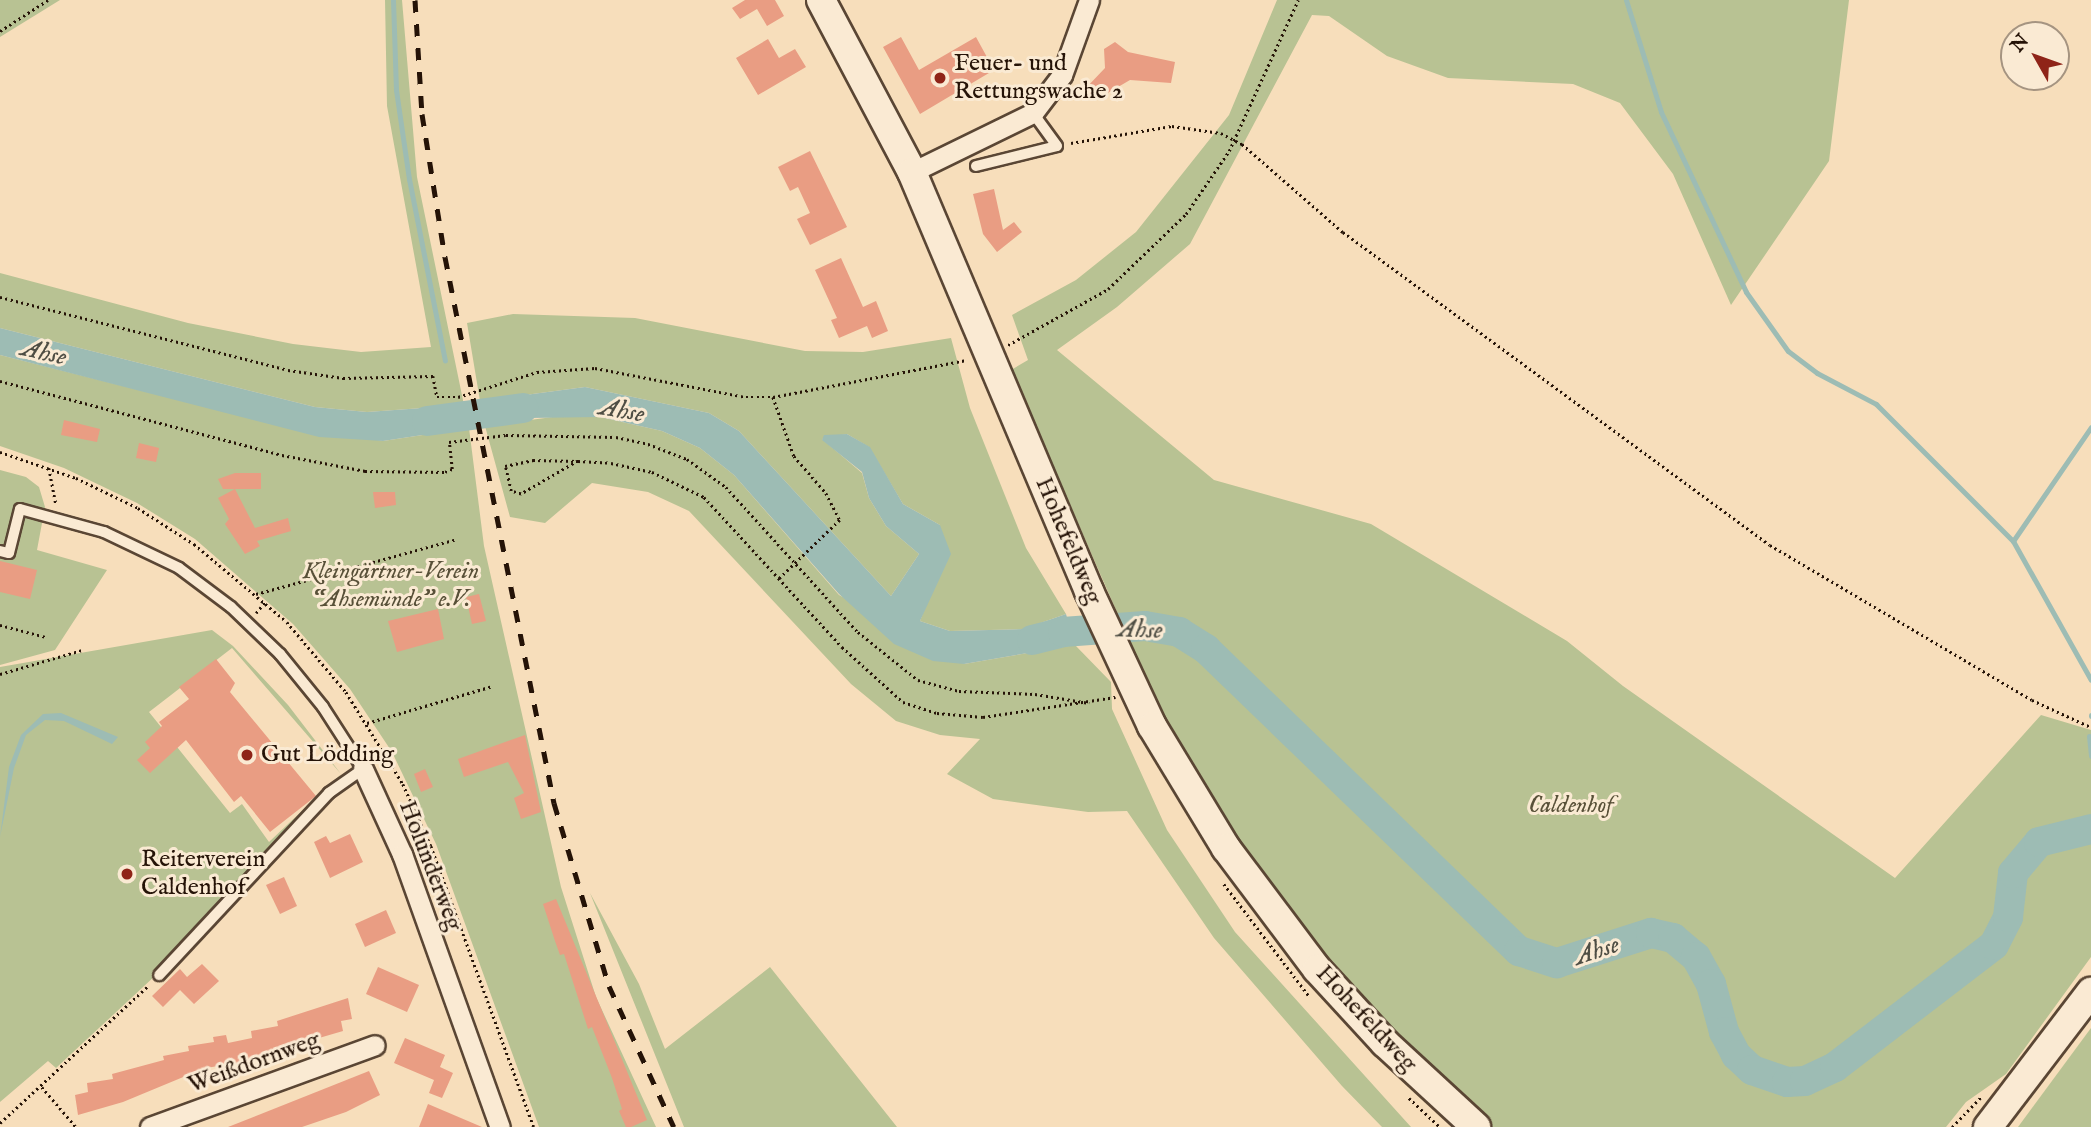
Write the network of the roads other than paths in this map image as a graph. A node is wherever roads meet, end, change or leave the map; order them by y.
1 (821, 0) edge
2 (1089, 0) edge
3 (1033, 113) junction
4 (976, 166) dead end
5 (912, 172) junction
6 (5, 552) edge
7 (363, 769) junction
8 (159, 975) road end
9 (2091, 992) edge
10 (374, 1045) dead end
11 (150, 1127) edge
12 (500, 1127) edge
13 (1476, 1127) edge
14 (1988, 1127) edge

1 - 5 main road, Hohefeldweg
2 - 3 street
3 - 4 lane
3 - 5 street
5 - 13 main road, Hohefeldweg
6 - 7 lane, Holunderweg
7 - 8 lane
7 - 12 street, Holunderweg
9 - 14 main road
10 - 11 street, Weißdornweg

